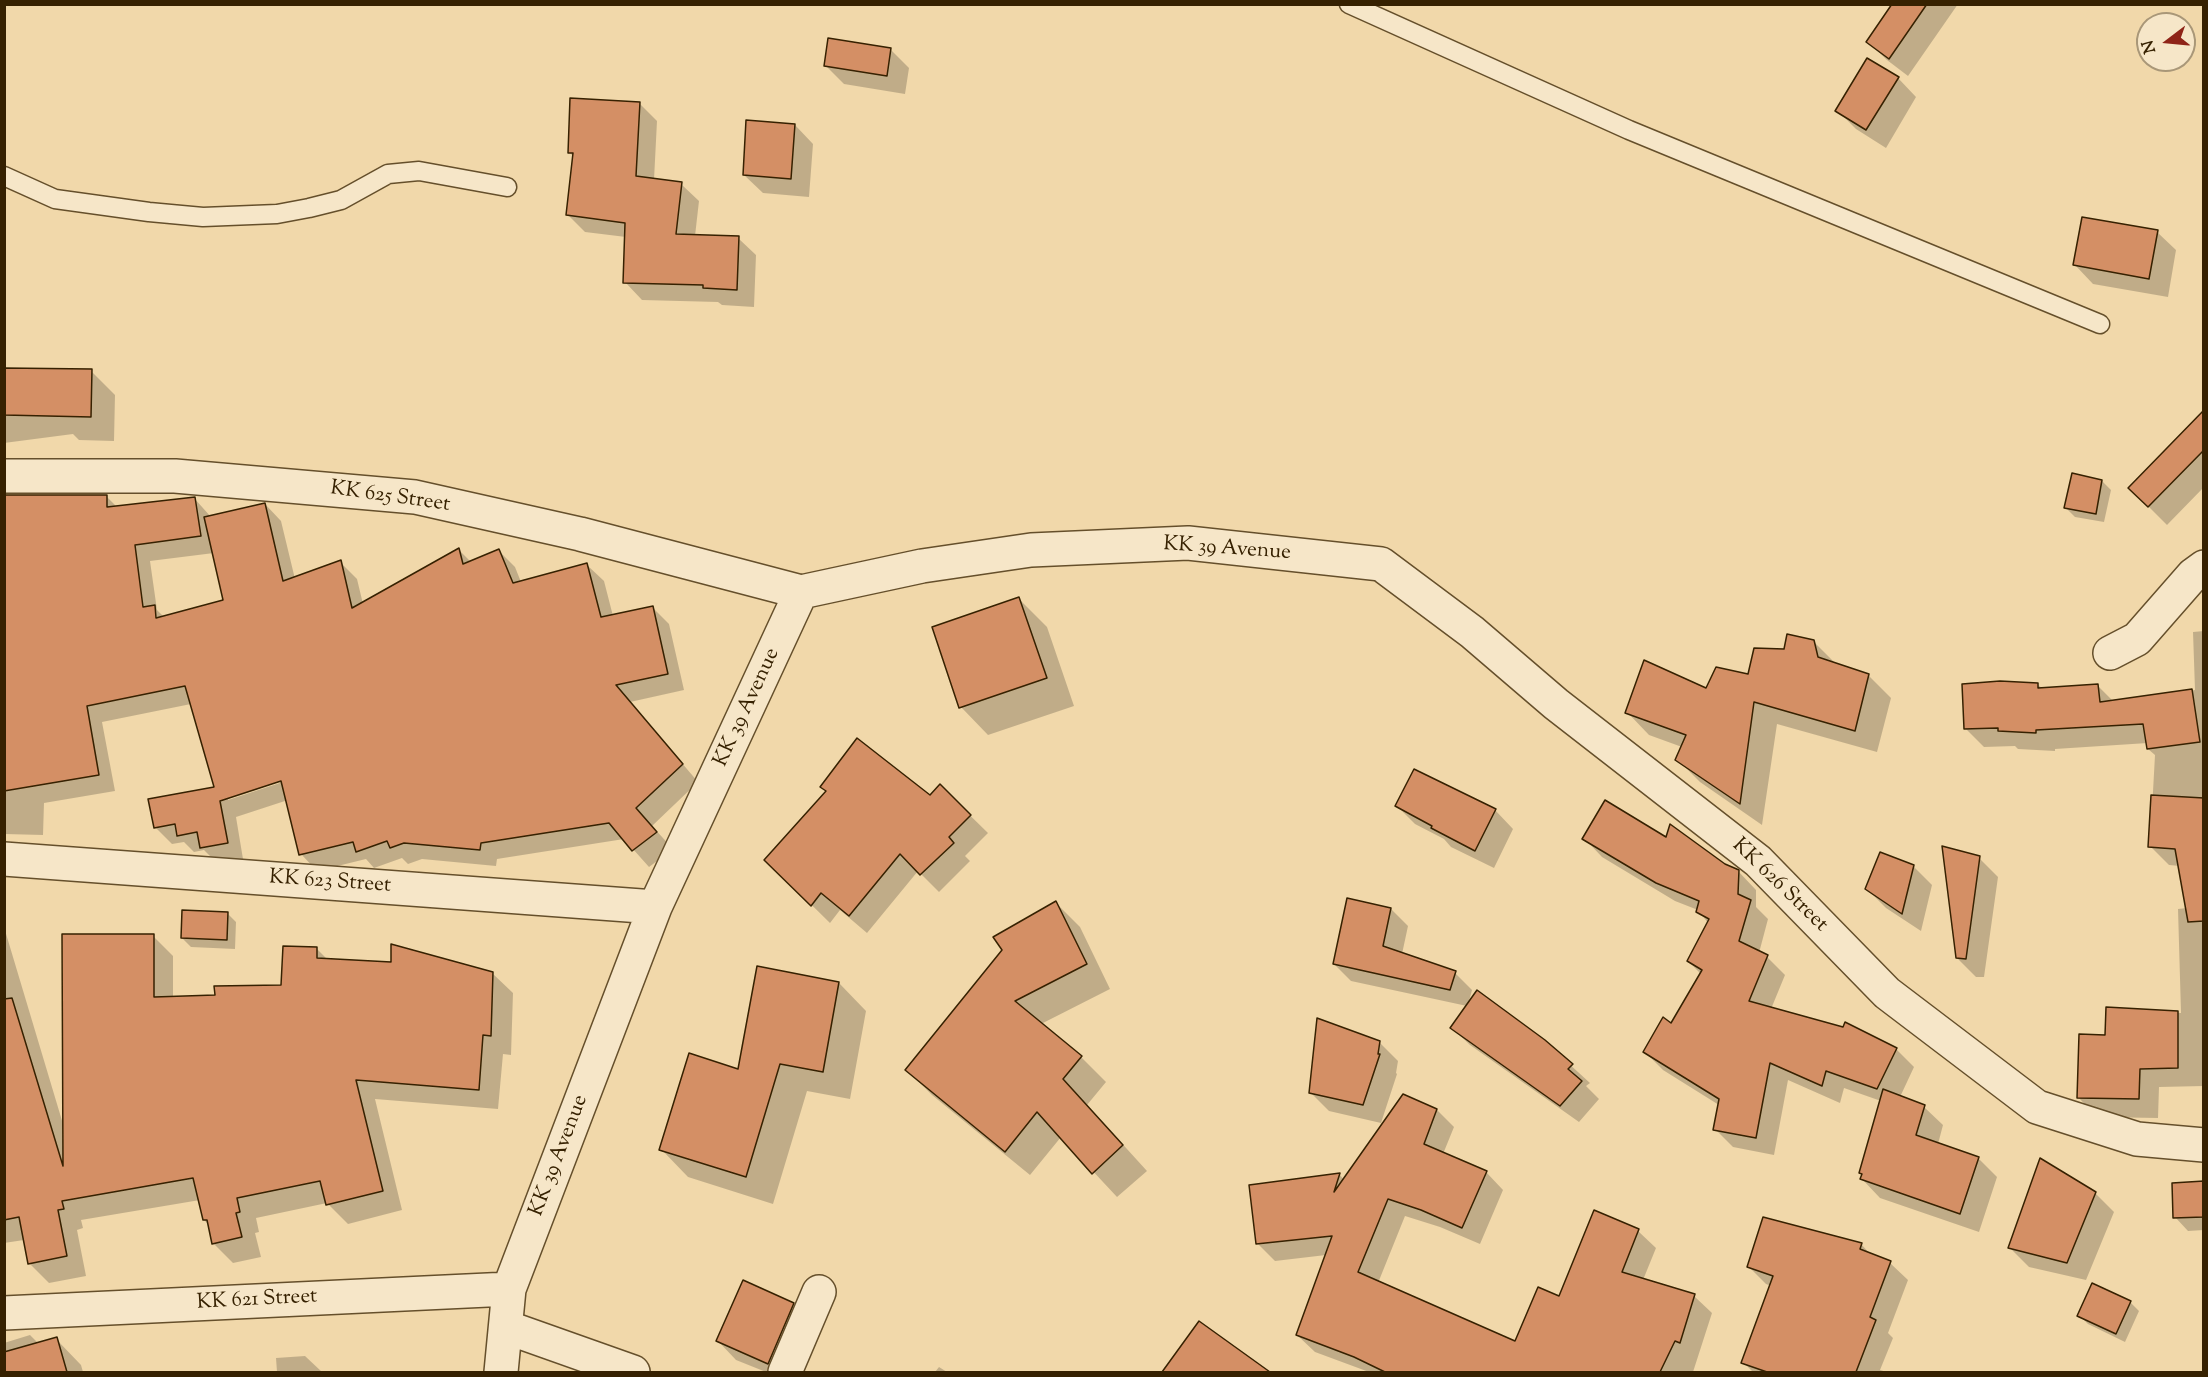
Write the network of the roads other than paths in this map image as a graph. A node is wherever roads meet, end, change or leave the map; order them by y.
1 (1349, 4) edge
2 (4, 176) edge
3 (507, 187) dead end
4 (2100, 324) dead end
5 (4, 476) edge
6 (1381, 564) joint
7 (2204, 567) edge
8 (801, 592) junction
9 (2110, 653) dead end
10 (4, 859) edge
11 (655, 907) junction
12 (2204, 1145) edge
13 (509, 1289) junction
14 (819, 1292) dead end
15 (4, 1313) edge
16 (506, 1327) junction
17 (501, 1372) edge
18 (633, 1372) edge
19 (785, 1372) edge

1 - 4 lane
2 - 3 lane
5 - 8 street, KK 625 Street
6 - 8 street, KK 39 Avenue
6 - 12 street, KK 626 Street
7 - 9 street
8 - 11 street, KK 39 Avenue
10 - 11 street, KK 623 Street
11 - 13 street, KK 39 Avenue
13 - 15 street, KK 621 Street
13 - 16 street, KK 39 Avenue
14 - 19 street
16 - 17 street, KK 39 Avenue
16 - 18 street

